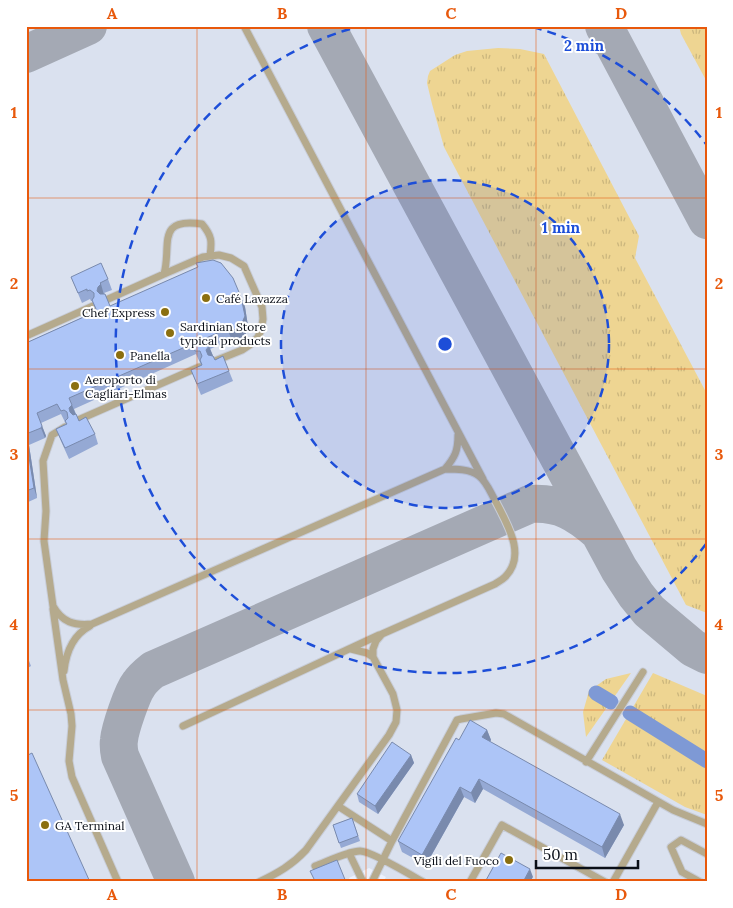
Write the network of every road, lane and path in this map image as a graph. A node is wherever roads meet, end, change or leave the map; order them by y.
1 (244, 26) edge
2 (210, 256) junction
3 (164, 274) junction
4 (106, 300) edge
5 (93, 306) edge
6 (26, 336) edge
7 (214, 361) edge
8 (202, 366) edge
9 (78, 420) edge
10 (66, 426) edge
11 (458, 432) junction
12 (445, 470) junction
13 (486, 483) junction
14 (52, 606) junction
15 (92, 624) junction
16 (382, 634) junction
17 (351, 649) junction
18 (373, 657) junction
19 (643, 672) dead end
20 (63, 680) junction
21 (183, 726) dead end
22 (586, 762) junction
23 (658, 802) junction
24 (338, 806) junction
25 (707, 824) edge
26 (392, 840) junction
27 (349, 854) junction
28 (707, 854) edge
29 (382, 860) junction
30 (315, 866) dead end
31 (682, 872) junction
32 (118, 882) edge
33 (259, 882) edge
34 (363, 882) edge
35 (372, 882) edge
36 (423, 882) edge
37 (470, 882) edge
38 (605, 882) edge
39 (613, 882) edge
40 (687, 882) edge
41 (700, 882) edge

1 - 11 lane
2 - 3 lane
2 - 3 lane
2 - 7 lane
3 - 4 lane
5 - 6 lane
8 - 9 lane
10 - 14 lane
11 - 12 lane
11 - 13 lane
12 - 13 lane
12 - 15 lane
13 - 16 lane
14 - 15 lane
14 - 20 lane
15 - 20 lane
16 - 17 lane
16 - 18 lane
17 - 18 lane
17 - 21 lane
18 - 24 lane
19 - 22 lane
20 - 32 lane
22 - 23 lane
22 - 26 lane
23 - 25 lane
23 - 39 lane
24 - 26 lane
24 - 33 lane
26 - 29 lane
27 - 29 lane
27 - 30 lane
27 - 34 lane
28 - 31 lane
29 - 35 lane
29 - 36 lane
31 - 40 lane
31 - 41 lane
37 - 38 lane

